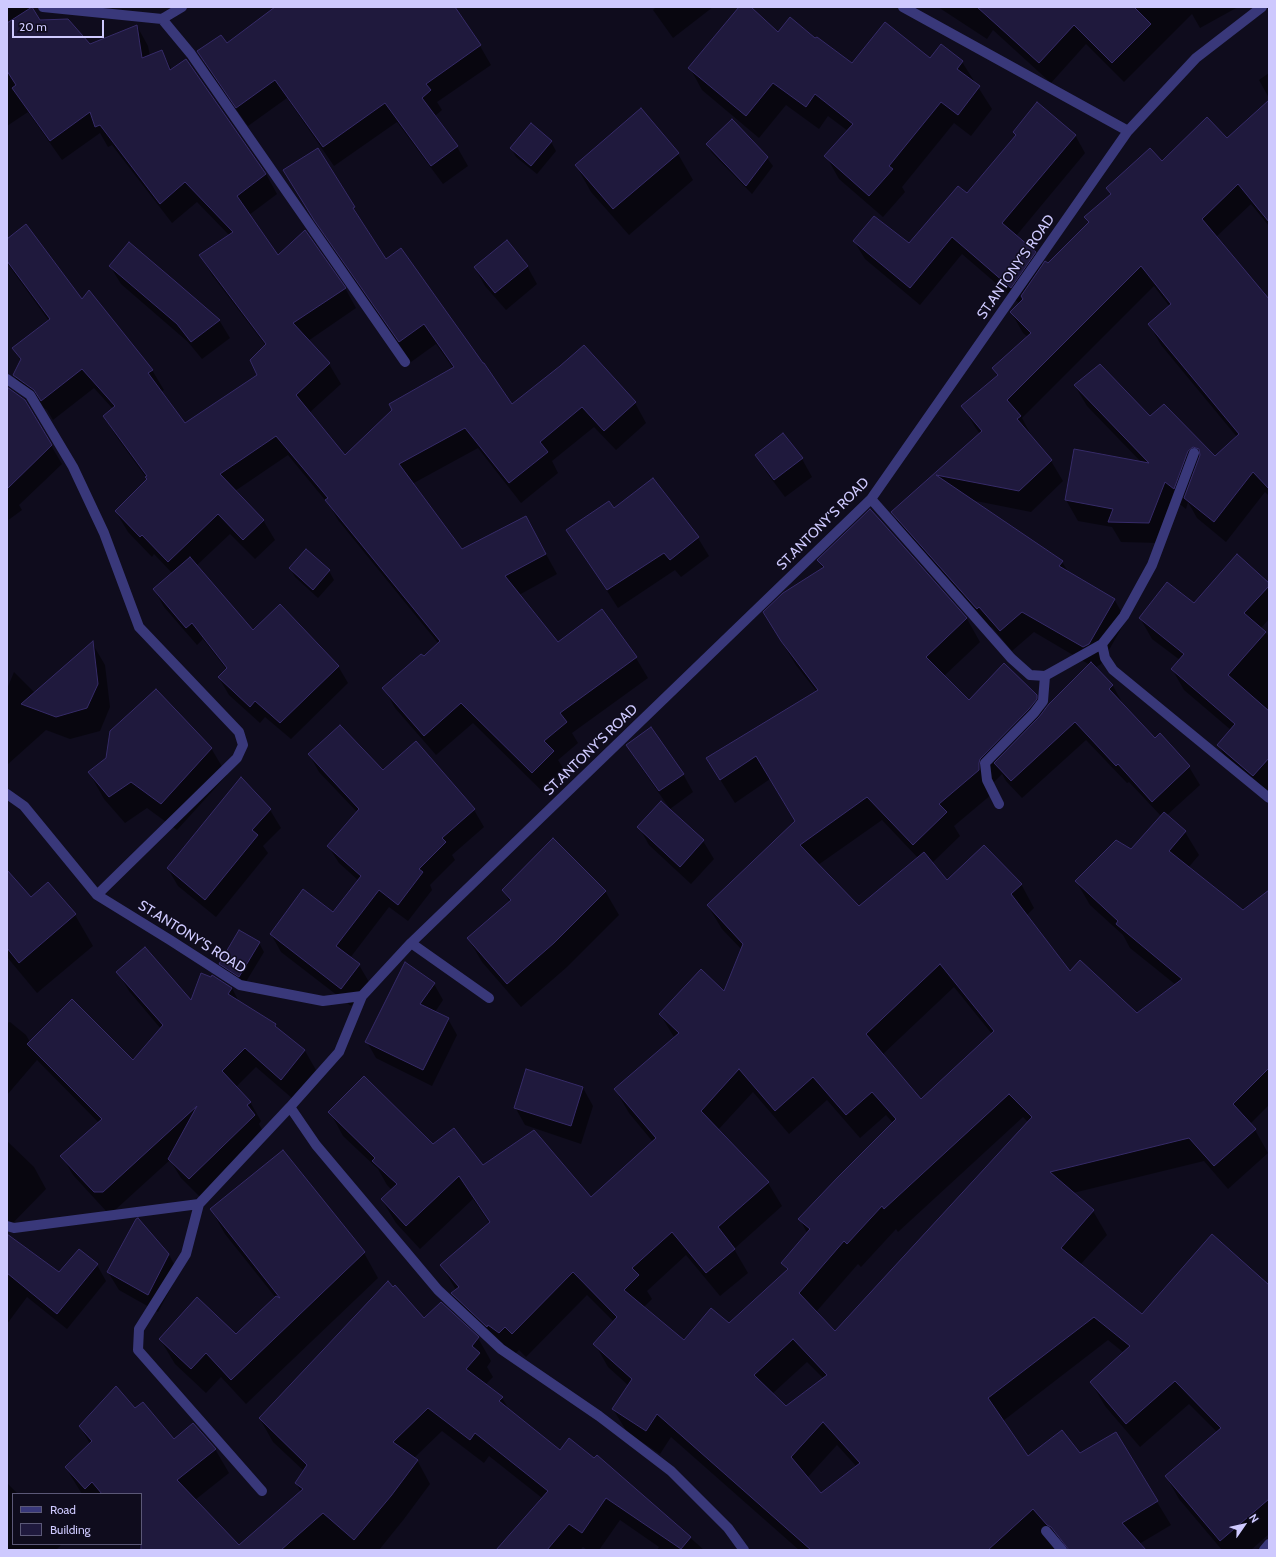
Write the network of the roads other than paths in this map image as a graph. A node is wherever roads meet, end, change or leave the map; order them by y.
1 (43, 7) edge
2 (182, 7) edge
3 (903, 7) edge
4 (1262, 7) edge
5 (162, 19) junction
6 (1128, 131) junction
7 (405, 362) dead end
8 (7, 379) edge
9 (1194, 453) dead end
10 (871, 499) junction
11 (1102, 644) junction
12 (1045, 676) junction
13 (7, 794) edge
14 (1269, 798) edge
15 (999, 804) dead end
16 (97, 895) junction
17 (411, 943) junction
18 (362, 996) junction
19 (489, 998) dead end
20 (290, 1107) junction
21 (199, 1204) junction
22 (7, 1226) edge
23 (262, 1491) dead end
24 (1046, 1531) dead end
25 (1269, 1544) edge
26 (744, 1550) edge
27 (1062, 1550) edge
28 (1264, 1550) edge

1 - 5 street
2 - 5 street
3 - 6 street
4 - 6 street, ST.ANTONY'S ROAD
5 - 7 street
6 - 10 street, ST.ANTONY'S ROAD
8 - 16 street
9 - 11 street
10 - 12 street
10 - 17 street, ST.ANTONY'S ROAD
11 - 12 street
11 - 14 street
12 - 15 street
13 - 16 street, ST.ANTONY'S ROAD
16 - 18 street, ST.ANTONY'S ROAD
17 - 18 street
17 - 19 street
18 - 20 street
20 - 21 street
20 - 26 street
21 - 22 street
21 - 23 street
24 - 27 street
25 - 28 street

